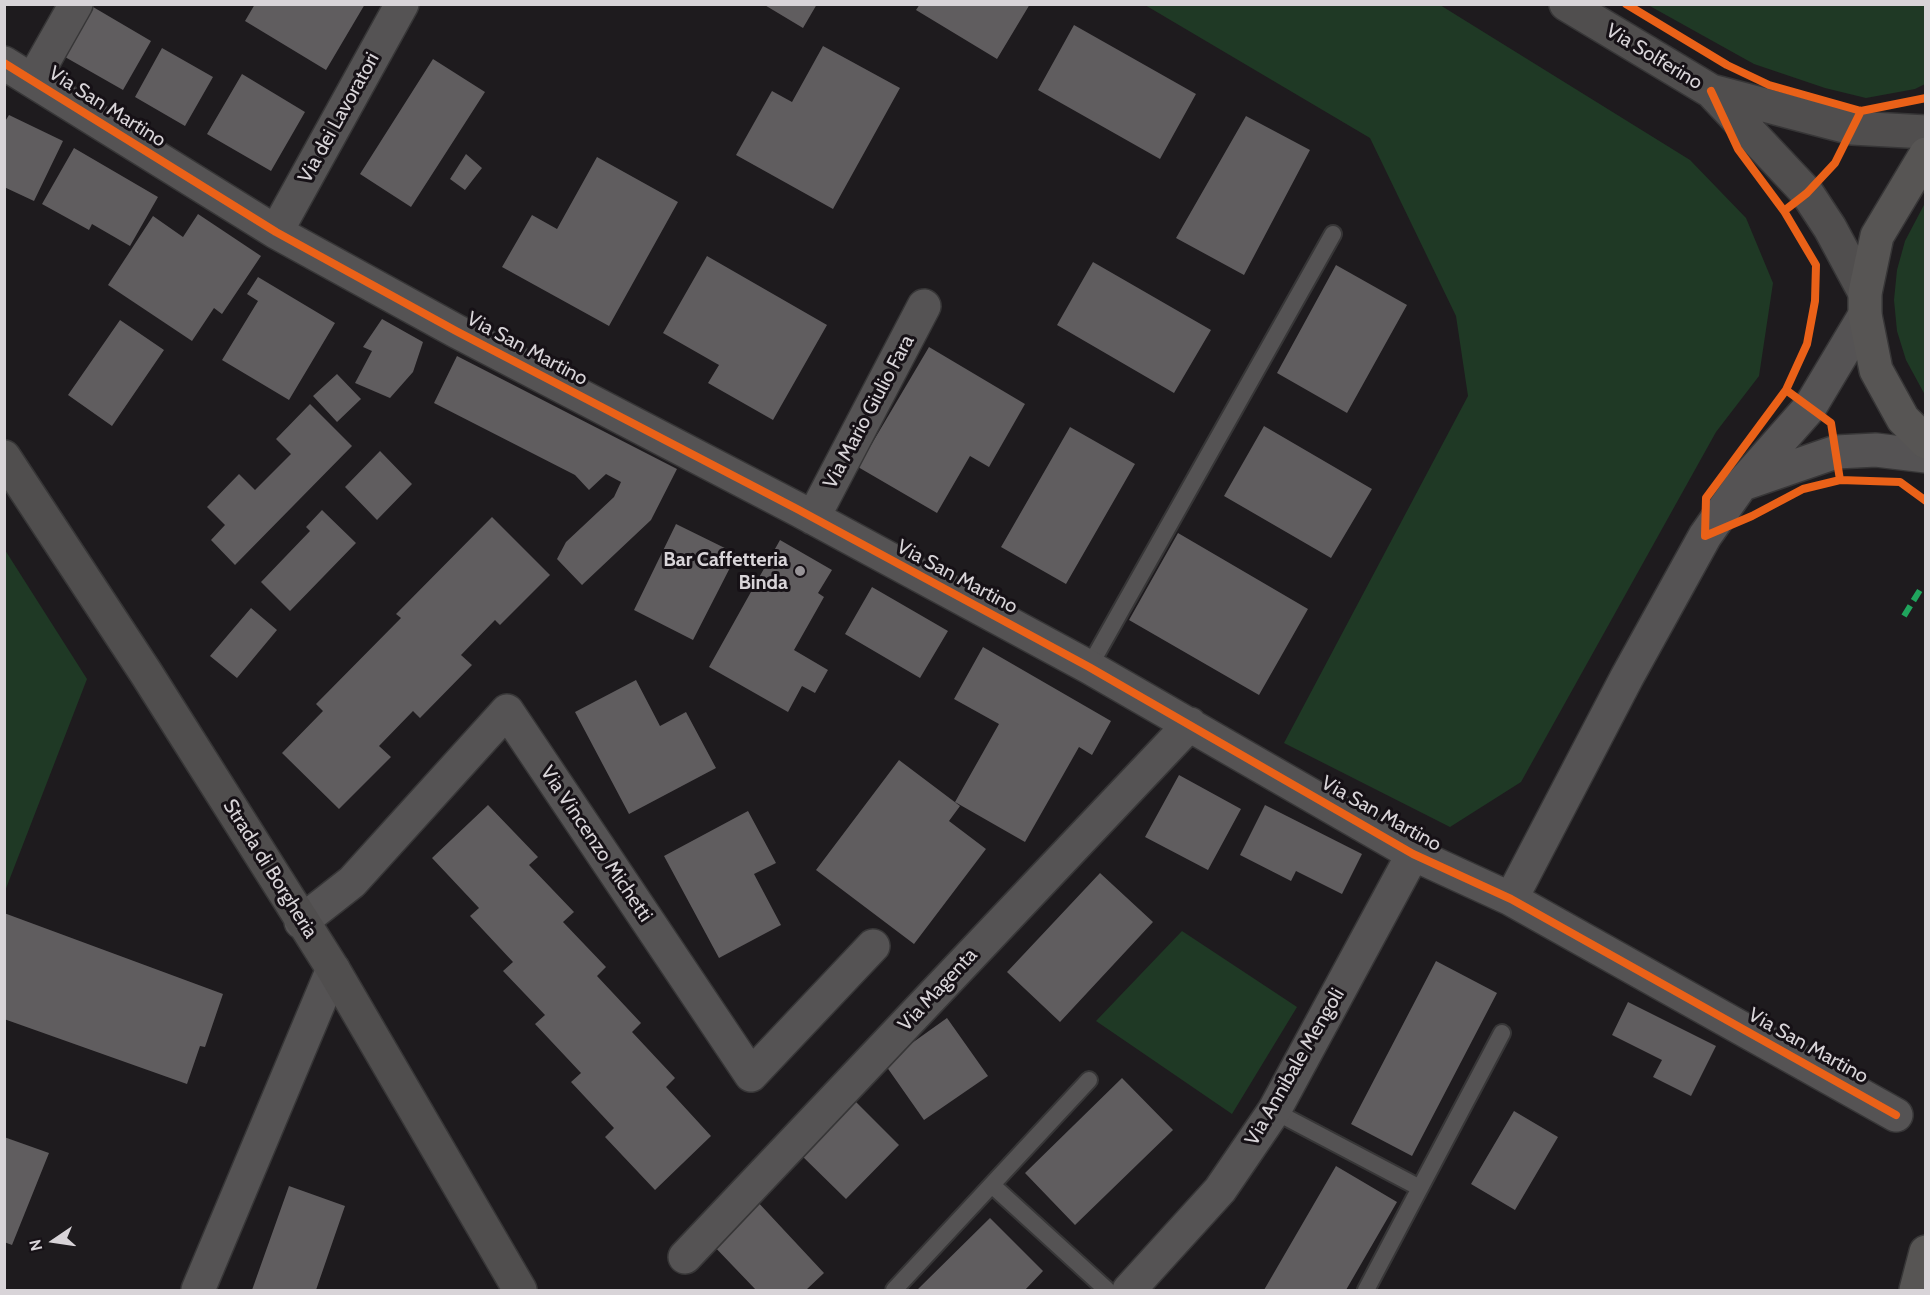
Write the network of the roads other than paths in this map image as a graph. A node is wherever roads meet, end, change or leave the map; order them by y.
1 (76, 4) edge
2 (402, 4) edge
3 (1566, 4) edge
4 (4, 63) edge
5 (33, 80) junction
6 (1712, 91) junction
7 (1926, 132) edge
8 (1926, 154) edge
9 (276, 232) junction
10 (1333, 234) dead end
11 (1865, 304) junction
12 (924, 306) dead end
13 (1926, 442) edge
14 (1926, 456) edge
15 (4, 457) edge
16 (1741, 485) junction
17 (813, 518) junction
18 (1089, 667) junction
19 (1190, 724) junction
20 (1413, 854) junction
21 (1511, 899) junction
22 (301, 922) junction
23 (873, 946) dead end
24 (333, 969) junction
25 (1502, 1033) dead end
26 (1089, 1080) dead end
27 (1274, 1110) junction
28 (1896, 1114) dead end
29 (992, 1185) junction
30 (1420, 1188) junction
31 (1926, 1252) edge
32 (685, 1257) dead end
33 (198, 1290) edge
34 (520, 1290) edge
35 (894, 1290) edge
36 (1107, 1290) edge
37 (1129, 1290) edge
38 (1366, 1290) edge
39 (1916, 1290) edge

1 - 5 street
2 - 9 street, Via dei Lavoratori
3 - 6 street, Via Solferino
4 - 5 street, Via San Martino
5 - 9 street, Via San Martino
6 - 7 street, Via Solferino
6 - 11 street, Via Solferino
8 - 11 main road
9 - 17 street, Via San Martino
10 - 18 lane
11 - 13 main road
11 - 16 street
12 - 17 street, Via Mario Giulio Fara
14 - 16 street
15 - 22 street, Strada di Borgheria
16 - 21 street
17 - 18 street, Via San Martino
18 - 19 street, Via San Martino
19 - 20 street, Via San Martino
19 - 32 street, Via Magenta
20 - 21 street, Via San Martino
20 - 27 street, Via Annibale Mengoli
21 - 28 street, Via San Martino
22 - 23 street, Via Vincenzo Michetti
22 - 24 street, Strada di Borgheria
24 - 33 street
24 - 34 street, Strada di Borgheria
25 - 30 lane
26 - 29 lane
27 - 30 lane
27 - 37 street, Via Annibale Mengoli
29 - 35 lane
29 - 36 lane
30 - 38 lane
31 - 39 main road

